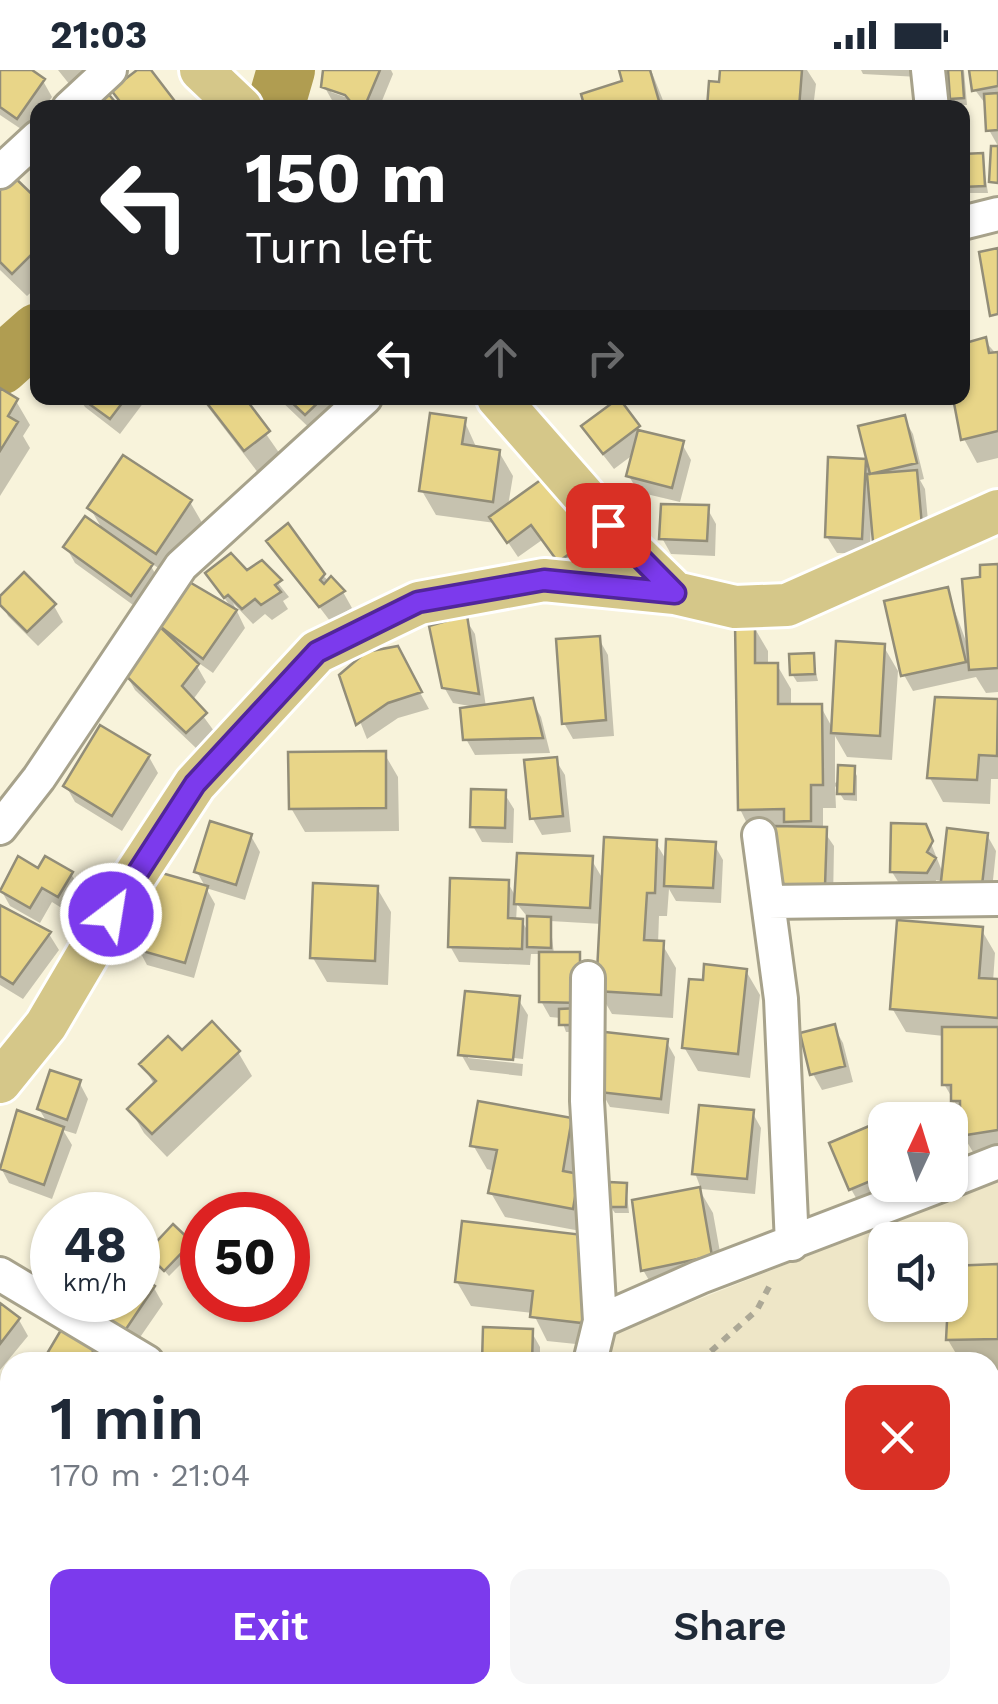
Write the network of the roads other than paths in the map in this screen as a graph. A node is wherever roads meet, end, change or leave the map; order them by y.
1 (110, 70) edge
2 (928, 70) edge
3 (78, 100) edge
4 (931, 100) edge
5 (30, 144) edge
6 (0, 172) edge
7 (998, 214) edge
8 (970, 221) edge
9 (357, 405) edge
10 (504, 405) edge
11 (998, 510) edge
12 (675, 593) junction
13 (0, 828) edge
14 (759, 835) dead end
15 (998, 899) edge
16 (768, 902) junction
17 (588, 978) dead end
18 (0, 1082) edge
19 (998, 1162) edge
20 (968, 1174) edge
21 (899, 1202) edge
22 (792, 1244) junction
23 (0, 1274) edge
24 (30, 1289) edge
25 (600, 1321) junction
26 (88, 1322) edge
27 (132, 1352) edge
28 (592, 1352) edge

1 - 3 street
2 - 4 street
5 - 6 street
7 - 8 street
9 - 13 street
10 - 12 main road
11 - 12 main road
12 - 18 main road
14 - 16 street
15 - 16 street
16 - 22 street
17 - 25 street
19 - 20 street
21 - 22 street
22 - 25 street
23 - 24 street
25 - 28 street
26 - 27 street

